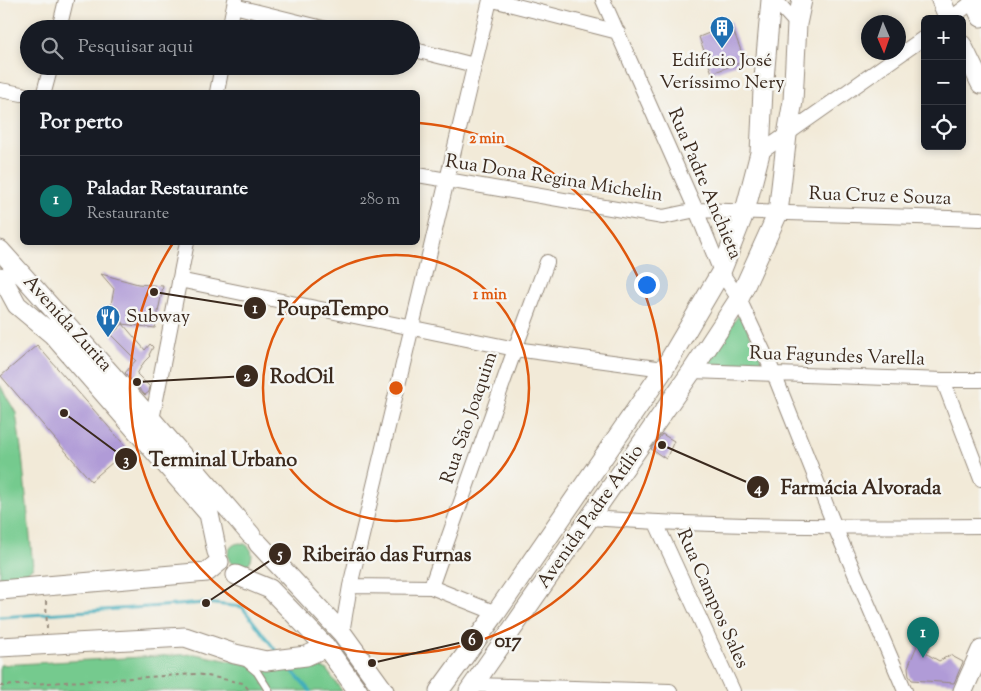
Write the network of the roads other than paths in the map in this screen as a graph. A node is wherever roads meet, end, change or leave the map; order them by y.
1 (66, 0) edge
2 (491, 0) edge
3 (603, 0) edge
4 (773, 0) edge
5 (802, 0) edge
6 (941, 0) edge
7 (234, 3) edge
8 (976, 5) edge
9 (948, 15) edge
10 (957, 15) edge
11 (61, 20) edge
12 (231, 20) edge
13 (295, 20) edge
14 (798, 24) junction
15 (618, 32) junction
16 (921, 39) edge
17 (420, 51) edge
18 (966, 53) edge
19 (474, 65) junction
20 (48, 75) edge
21 (220, 75) edge
22 (981, 84) edge
23 (0, 90) edge
24 (44, 90) edge
25 (217, 90) edge
26 (20, 94) edge
27 (787, 136) junction
28 (760, 153) junction
29 (420, 175) edge
30 (447, 181) junction
31 (696, 210) junction
32 (745, 210) junction
33 (778, 213) junction
34 (981, 219) edge
35 (186, 245) edge
36 (0, 250) edge
37 (548, 262) dead end
38 (721, 272) junction
39 (1, 280) edge
40 (179, 280) junction
41 (38, 291) junction
42 (739, 299) junction
43 (18, 305) junction
44 (412, 327) junction
45 (515, 349) junction
46 (664, 369) junction
47 (692, 372) junction
48 (774, 374) junction
49 (943, 380) junction
50 (981, 380) edge
51 (152, 420) junction
52 (981, 479) edge
53 (589, 518) junction
54 (656, 523) junction
55 (981, 526) edge
56 (835, 527) junction
57 (254, 539) junction
58 (214, 562) junction
59 (236, 575) junction
60 (350, 586) junction
61 (430, 587) junction
62 (0, 590) edge
63 (496, 613) junction
64 (342, 633) junction
65 (0, 646) edge
66 (326, 647) junction
67 (981, 650) edge
68 (235, 654) junction
69 (443, 686) edge
70 (472, 688) edge
71 (269, 691) edge
72 (358, 691) edge
73 (384, 691) edge
74 (670, 691) edge
75 (733, 691) edge
76 (905, 691) edge
77 (963, 691) edge

1 - 11 street
2 - 15 street
2 - 19 street
3 - 15 street, Rua Padre Anchieta
4 - 14 street
4 - 28 street, Avenida Padre Atílio
5 - 14 street, Avenida Padre Atílio
6 - 9 street
7 - 12 street
7 - 13 street
8 - 10 street
14 - 27 street, Avenida Padre Atílio
15 - 31 street, Rua Padre Anchieta
16 - 27 street
17 - 19 street
18 - 22 street
19 - 30 street
20 - 24 street
21 - 25 street
23 - 26 street
27 - 28 street
27 - 33 street, Avenida Padre Atílio
28 - 32 street, Avenida Padre Atílio
29 - 30 street, Rua Dona Regina Michelin
30 - 31 street, Rua Dona Regina Michelin
30 - 44 street
31 - 32 street, Rua Dona Regina Michelin
31 - 38 street, Rua Padre Anchieta
32 - 33 street, Rua Cruz e Souza
32 - 38 street, Avenida Padre Atílio
33 - 34 street, Rua Cruz e Souza
33 - 42 street, Avenida Padre Atílio
35 - 40 street
36 - 41 street, Avenida Zurita
37 - 45 street, Rua São Joaquim
38 - 42 street, Rua Padre Anchieta
38 - 46 street, Avenida Padre Atílio
39 - 43 street, Avenida Zurita
40 - 44 street
40 - 51 street
41 - 43 street
41 - 51 street, Avenida Zurita
42 - 47 street, Avenida Padre Atílio
42 - 48 street, Rua Padre Anchieta
43 - 58 street, Avenida Zurita
44 - 45 street
44 - 60 street
45 - 46 street
45 - 61 street, Rua São Joaquim
46 - 63 street, Avenida Padre Atílio
47 - 48 street, Rua Fagundes Varella
47 - 53 street, Avenida Padre Atílio
48 - 49 street, Rua Fagundes Varella
48 - 56 street, Rua Padre Anchieta
49 - 50 street, Rua Fagundes Varella
49 - 52 street
51 - 57 street, Avenida Zurita
53 - 54 street
53 - 70 street, Avenida Padre Atílio
54 - 56 street
54 - 75 street, Rua Campos Sales
55 - 56 street
56 - 76 street, Rua Padre Anchieta
57 - 58 street
57 - 59 street
57 - 64 street, Avenida Zurita
58 - 59 street
58 - 62 street
59 - 66 street
60 - 61 street
60 - 64 street
61 - 63 street
63 - 69 street, Avenida Padre Atílio
64 - 73 street, Avenida Zurita
65 - 68 street
66 - 68 street
66 - 72 street
67 - 77 street
68 - 71 lane
69 - 70 street
70 - 74 street

